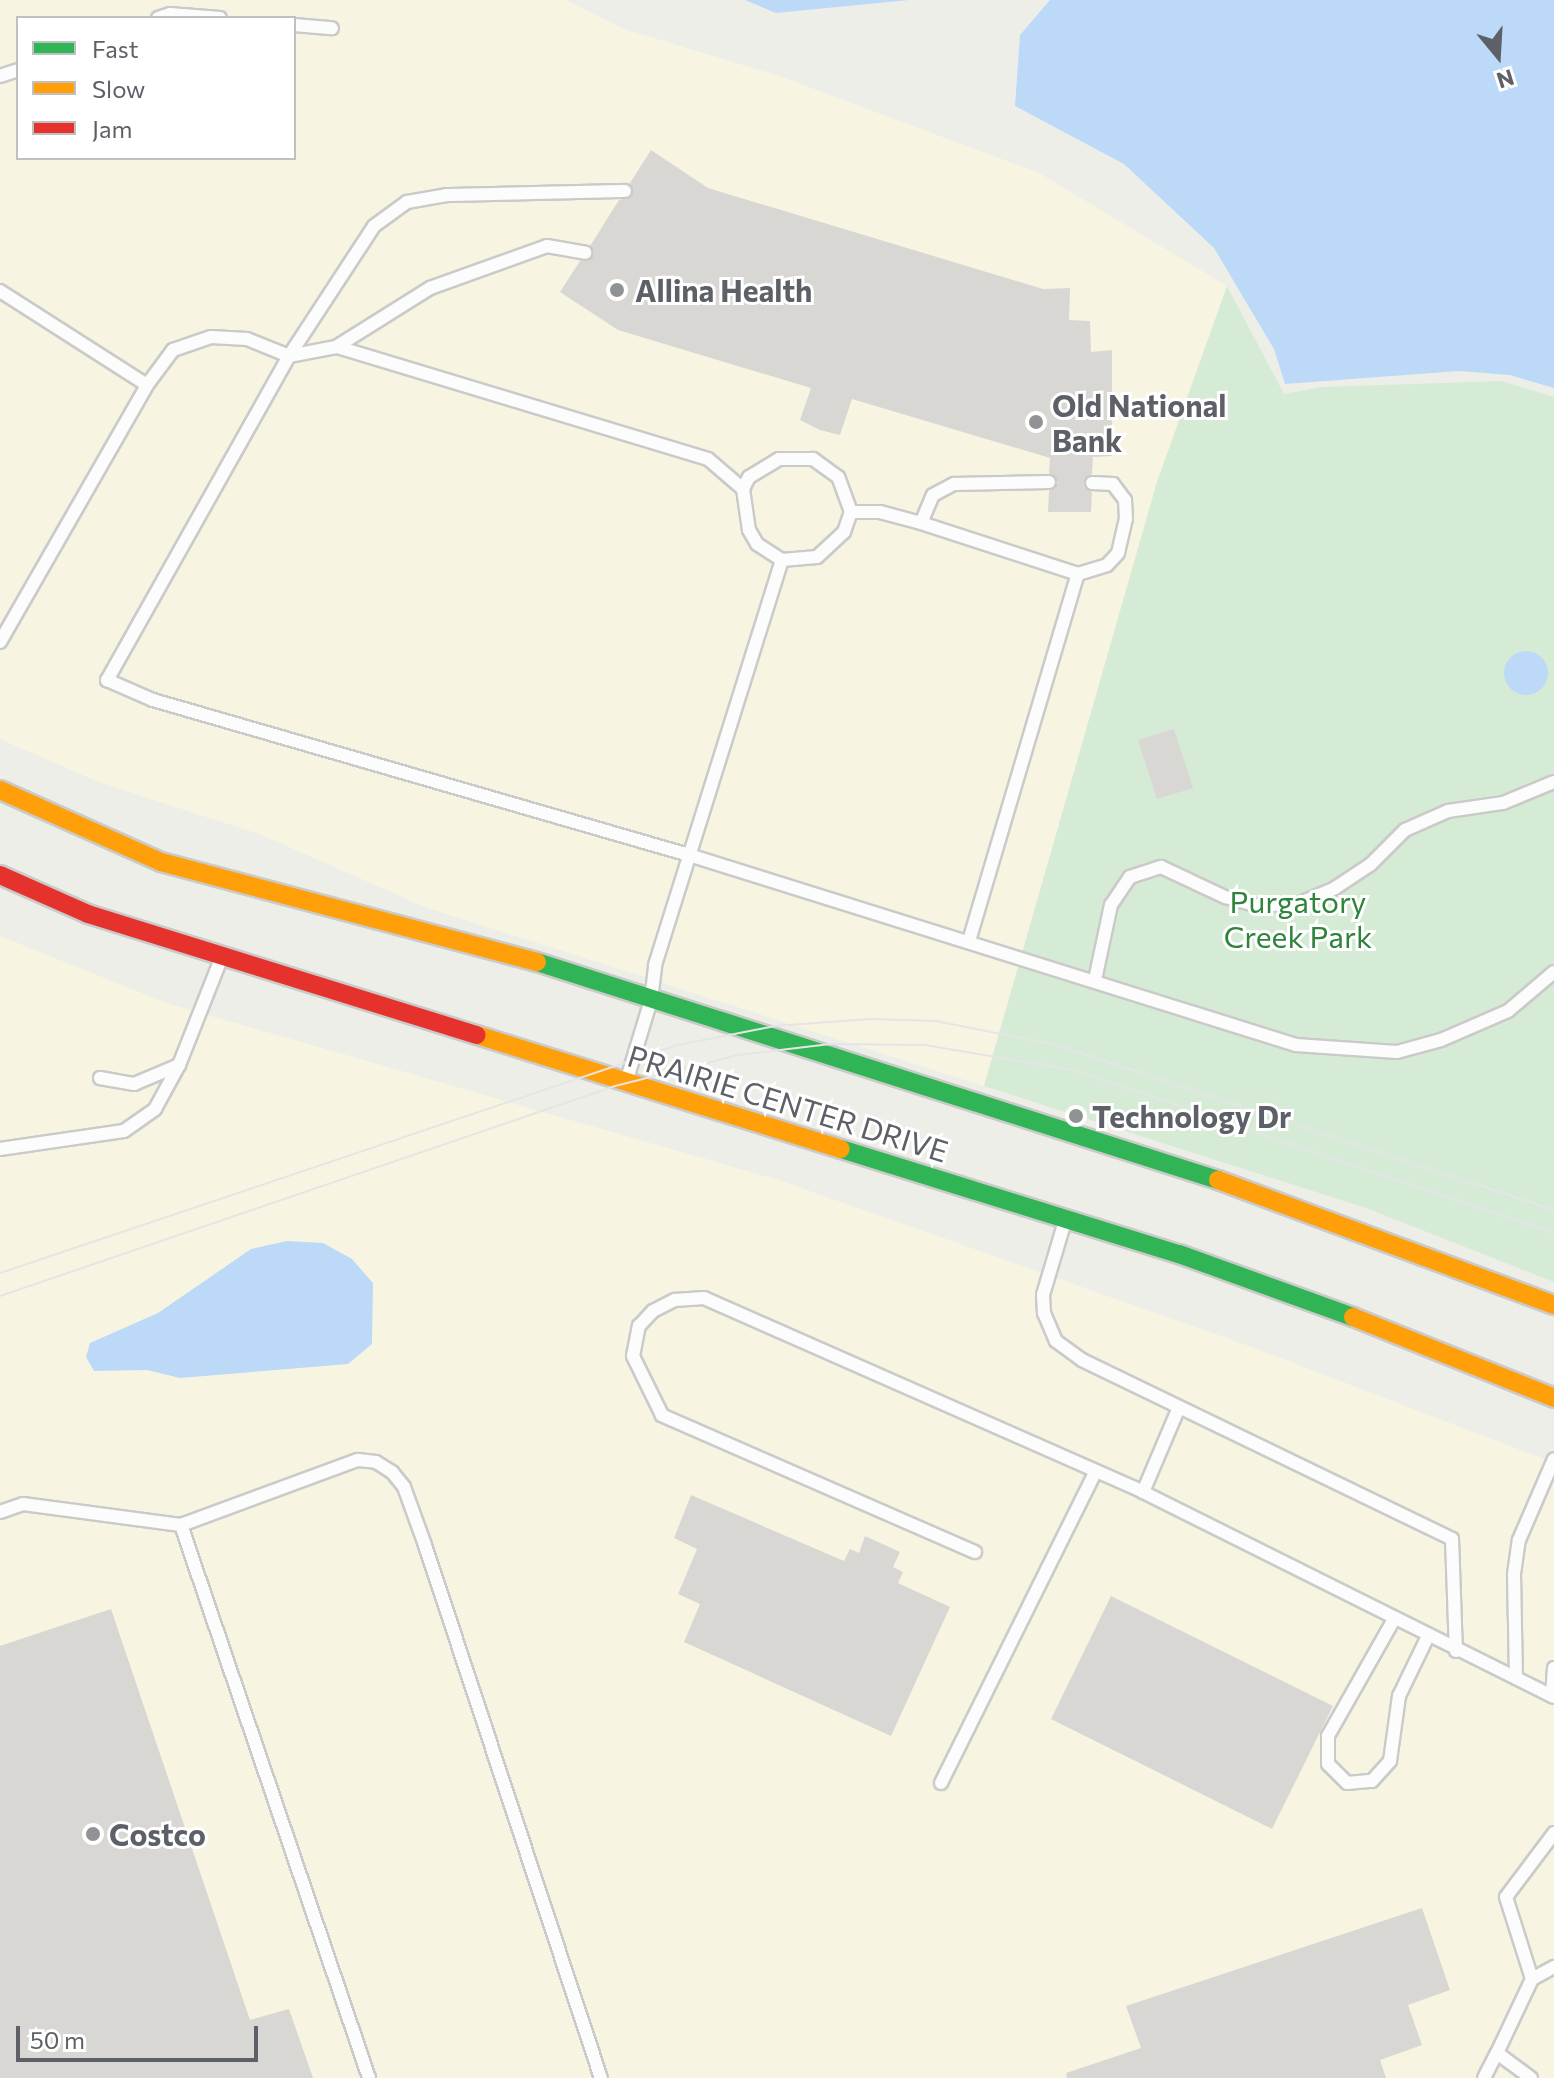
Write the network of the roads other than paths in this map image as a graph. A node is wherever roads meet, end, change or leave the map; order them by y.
1 (164, 16) edge
2 (195, 16) edge
3 (296, 25) edge
4 (332, 28) dead end
5 (625, 191) dead end
6 (585, 253) dead end
7 (0, 291) edge
8 (336, 347) junction
9 (289, 356) junction
10 (147, 385) junction
11 (1049, 482) dead end
12 (1092, 483) dead end
13 (743, 489) junction
14 (851, 512) junction
15 (921, 523) junction
16 (782, 560) junction
17 (1078, 574) junction
18 (0, 642) edge
19 (1554, 782) edge
20 (0, 790) edge
21 (689, 855) junction
22 (0, 875) edge
23 (969, 941) junction
24 (222, 956) junction
25 (1554, 972) edge
26 (1095, 980) junction
27 (651, 1000) junction
28 (179, 1065) junction
29 (100, 1078) dead end
30 (626, 1082) junction
31 (0, 1149) edge
32 (1066, 1218) junction
33 (1554, 1305) edge
34 (1554, 1398) edge
35 (1179, 1407) junction
36 (1554, 1459) edge
37 (1096, 1471) junction
38 (1143, 1492) junction
39 (0, 1512) edge
40 (181, 1525) junction
41 (975, 1552) dead end
42 (1393, 1621) junction
43 (1427, 1638) junction
44 (1456, 1651) junction
45 (1554, 1668) edge
46 (1516, 1678) junction
47 (1553, 1697) edge
48 (941, 1783) dead end
49 (1554, 1833) edge
50 (1554, 1967) edge
51 (1532, 1979) junction
52 (1497, 2053) junction
53 (369, 2078) edge
54 (601, 2078) edge
55 (1484, 2078) edge
56 (1531, 2078) edge

1 - 2 lane
3 - 4 lane
5 - 9 lane
6 - 8 lane
7 - 10 lane
8 - 9 lane
8 - 13 lane
9 - 10 lane
9 - 21 lane
10 - 18 lane
11 - 15 lane
12 - 17 lane
13 - 14 lane
13 - 16 lane
14 - 15 lane
14 - 16 lane
15 - 17 lane
16 - 21 lane
17 - 23 lane
19 - 26 lane
20 - 27 main road, PRAIRIE CENTER DRIVE
21 - 23 lane
21 - 27 lane
22 - 24 main road, PRAIRIE CENTER DRIVE
23 - 26 lane
24 - 28 lane
24 - 30 main road, PRAIRIE CENTER DRIVE
25 - 26 lane
27 - 30 lane
27 - 33 main road, PRAIRIE CENTER DRIVE
28 - 29 lane
28 - 31 lane
30 - 32 main road, PRAIRIE CENTER DRIVE
32 - 34 main road, PRAIRIE CENTER DRIVE
32 - 35 lane
35 - 38 lane
35 - 44 lane
36 - 46 lane
37 - 38 lane
37 - 41 lane
37 - 48 lane
38 - 42 lane
39 - 40 lane
40 - 53 lane
40 - 54 lane
42 - 43 lane
42 - 43 lane
43 - 44 lane
44 - 46 lane
45 - 47 lane
46 - 47 lane
49 - 51 lane
50 - 51 lane
51 - 52 lane
52 - 55 lane
52 - 56 lane

